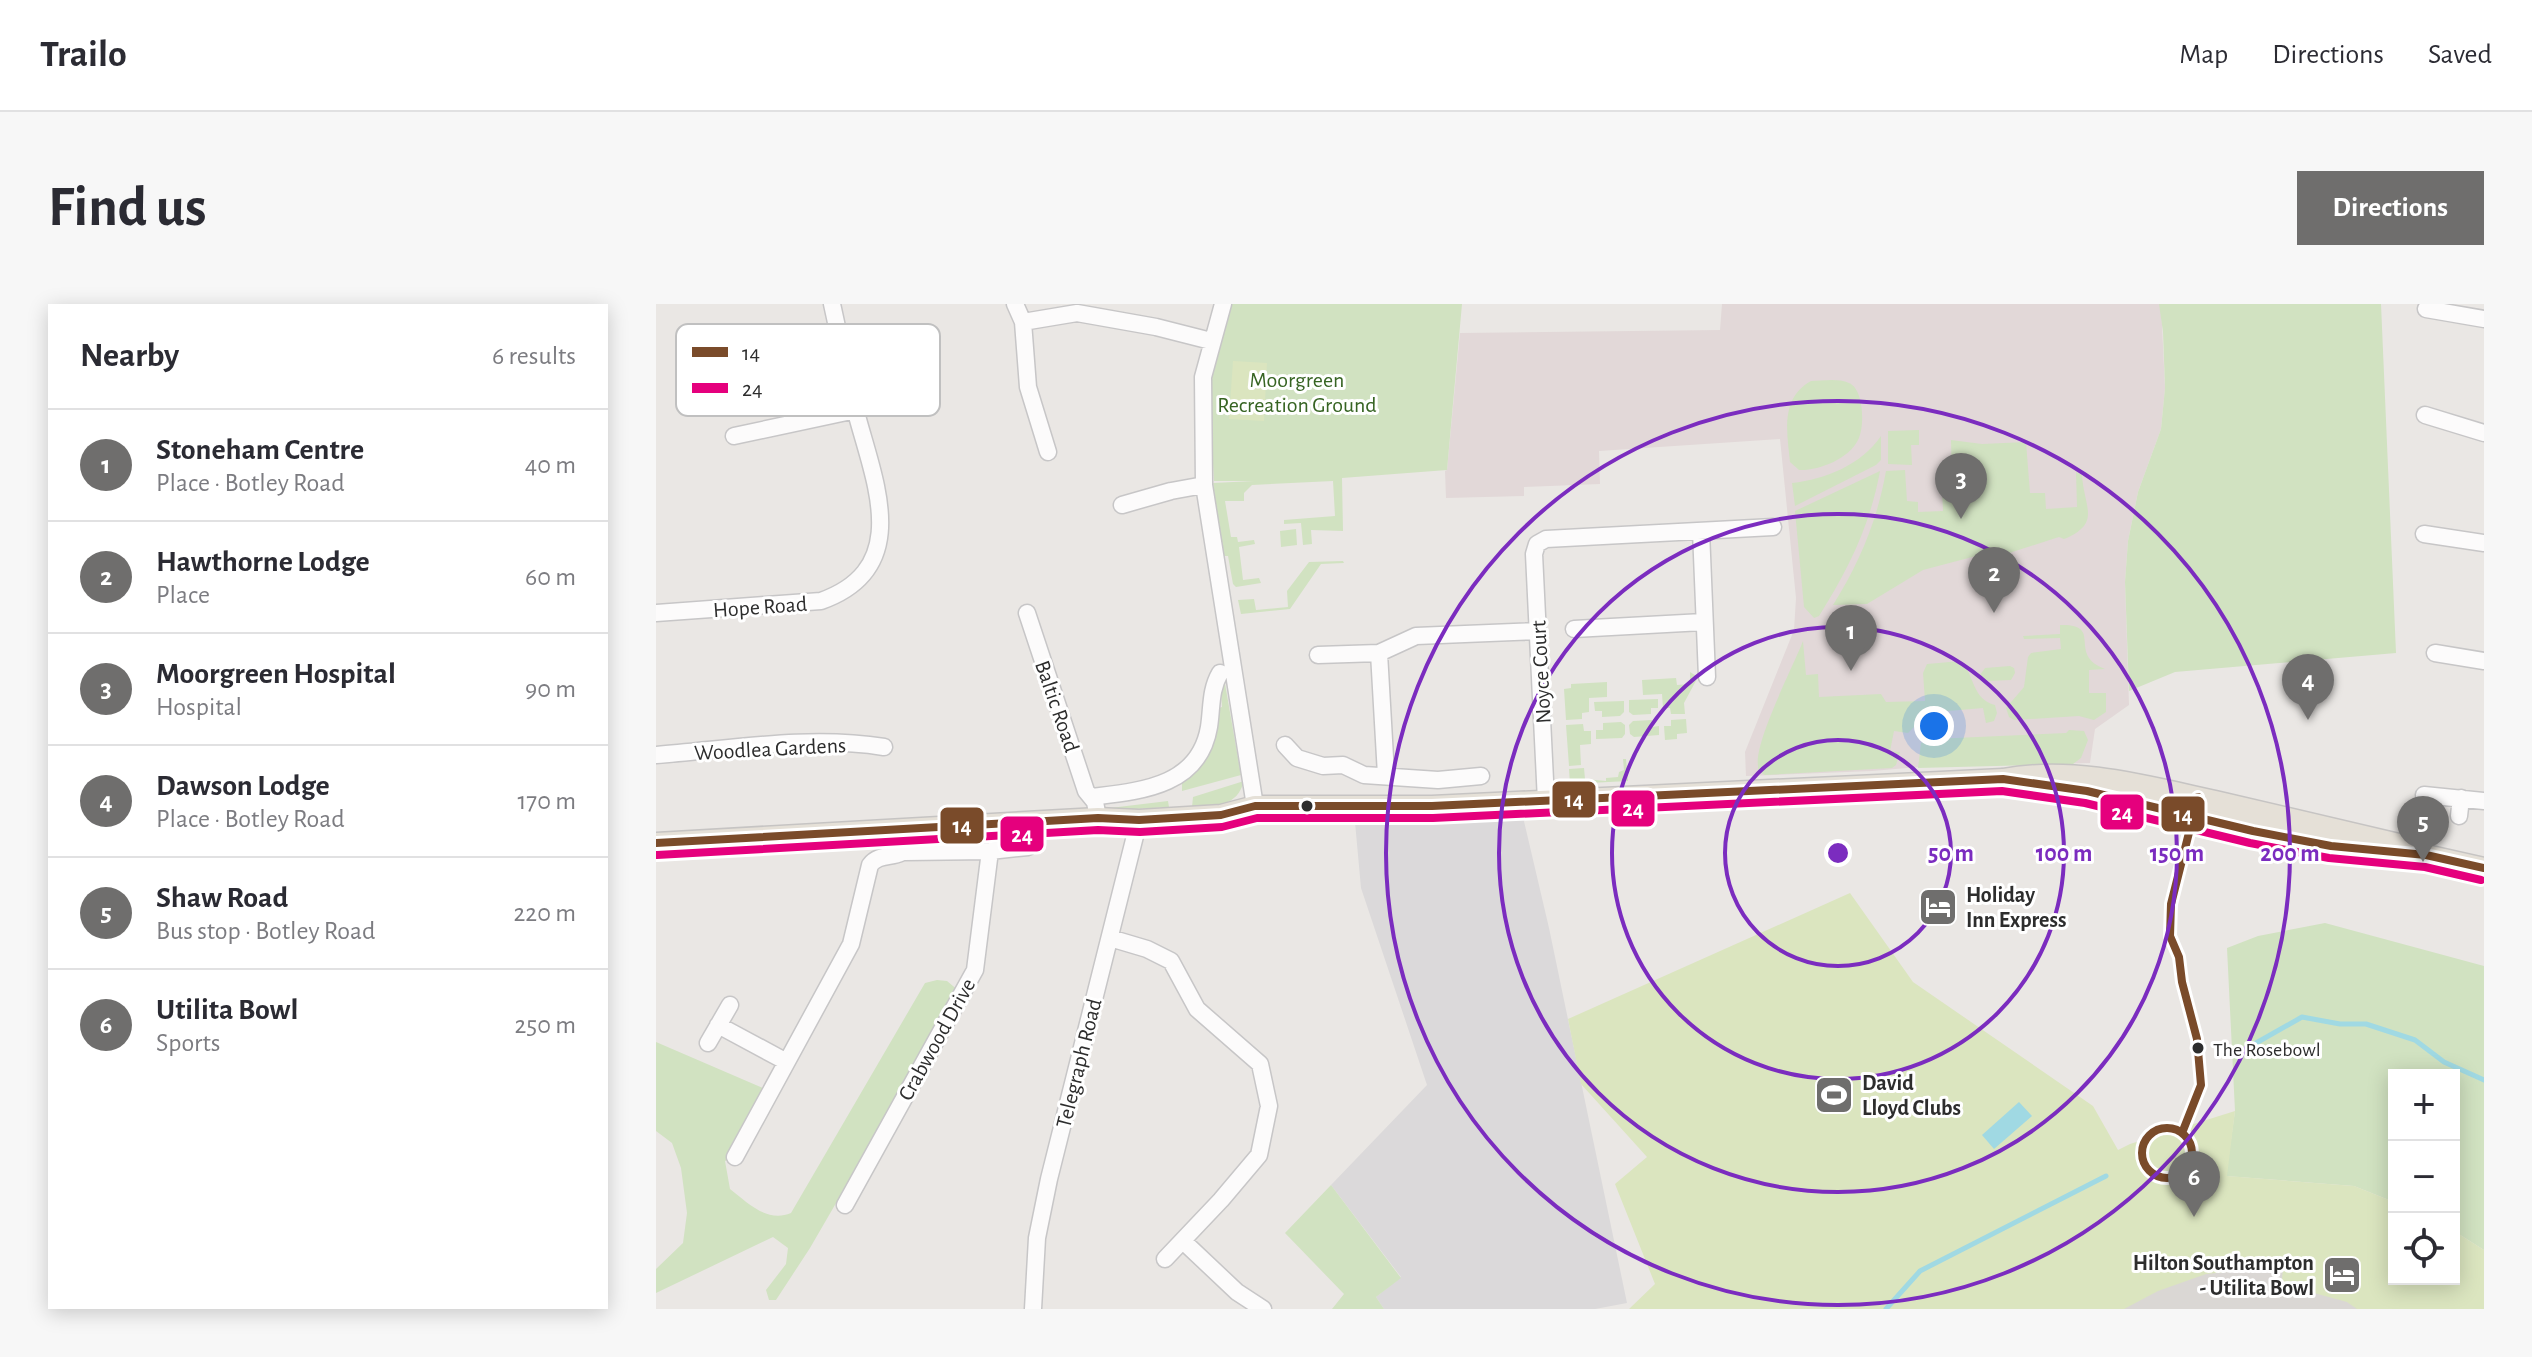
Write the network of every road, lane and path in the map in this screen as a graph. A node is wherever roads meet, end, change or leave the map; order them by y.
1 (832, 304) edge
2 (1015, 304) edge
3 (1223, 304) edge
4 (2426, 309) dead end
5 (2484, 319) edge
6 (1023, 322) junction
7 (837, 324) edge
8 (1211, 341) junction
9 (2425, 415) dead end
10 (828, 416) edge
11 (858, 416) edge
12 (2484, 433) edge
13 (734, 436) dead end
14 (1048, 452) dead end
15 (1204, 485) junction
16 (1122, 505) dead end
17 (1773, 527) dead end
18 (1701, 531) junction
19 (2424, 534) dead end
20 (2484, 543) edge
21 (656, 613) edge
22 (1027, 613) dead end
23 (1703, 622) junction
24 (1574, 629) dead end
25 (1537, 631) junction
26 (1379, 653) junction
27 (2435, 653) dead end
28 (1318, 655) dead end
29 (2484, 661) edge
30 (1220, 673) dead end
31 (1707, 677) dead end
32 (1285, 745) dead end
33 (884, 747) dead end
34 (656, 755) edge
35 (1386, 775) junction
36 (1481, 776) dead end
37 (2424, 795) dead end
38 (1091, 797) junction
39 (2461, 798) junction
40 (1546, 801) junction
41 (2484, 801) edge
42 (1255, 806) junction
43 (2459, 816) dead end
44 (1098, 818) junction
45 (1139, 820) junction
46 (907, 830) junction
47 (656, 843) edge
48 (1028, 847) dead end
49 (990, 851) junction
50 (904, 852) junction
51 (2484, 868) edge
52 (1110, 938) junction
53 (730, 1005) dead end
54 (718, 1025) junction
55 (708, 1043) dead end
56 (785, 1061) junction
57 (735, 1157) dead end
58 (845, 1205) dead end
59 (1183, 1241) junction
60 (1165, 1259) dead end
61 (1033, 1309) edge
62 (1263, 1309) edge

1 - 7 street, Hope Road
2 - 6 street
3 - 8 street
4 - 5 street
6 - 8 street
6 - 14 street
8 - 15 street
9 - 12 street
10 - 13 street
11 - 21 street, Hope Road
15 - 16 street
15 - 42 street
17 - 18 street
18 - 23 street
18 - 25 street, Noyce Court
19 - 20 street
22 - 38 street, Baltic Road
23 - 24 street
23 - 31 street
25 - 26 street
25 - 40 street, Noyce Court
26 - 28 street
26 - 35 street
27 - 29 street
30 - 38 street
32 - 35 street
33 - 34 street, Woodlea Gardens
35 - 36 street
37 - 39 street
38 - 44 street, Baltic Road
39 - 41 street
39 - 43 street
40 - 42 main road
40 - 51 main road
42 - 45 main road
44 - 45 main road
44 - 46 main road
45 - 52 street, Telegraph Road
46 - 47 main road
46 - 50 street
48 - 49 street
49 - 50 street
49 - 58 street, Crabwood Drive
50 - 56 street
52 - 59 street
52 - 61 street, Telegraph Road
53 - 54 street
54 - 55 street
54 - 56 street
56 - 57 street
59 - 60 street
59 - 62 street

